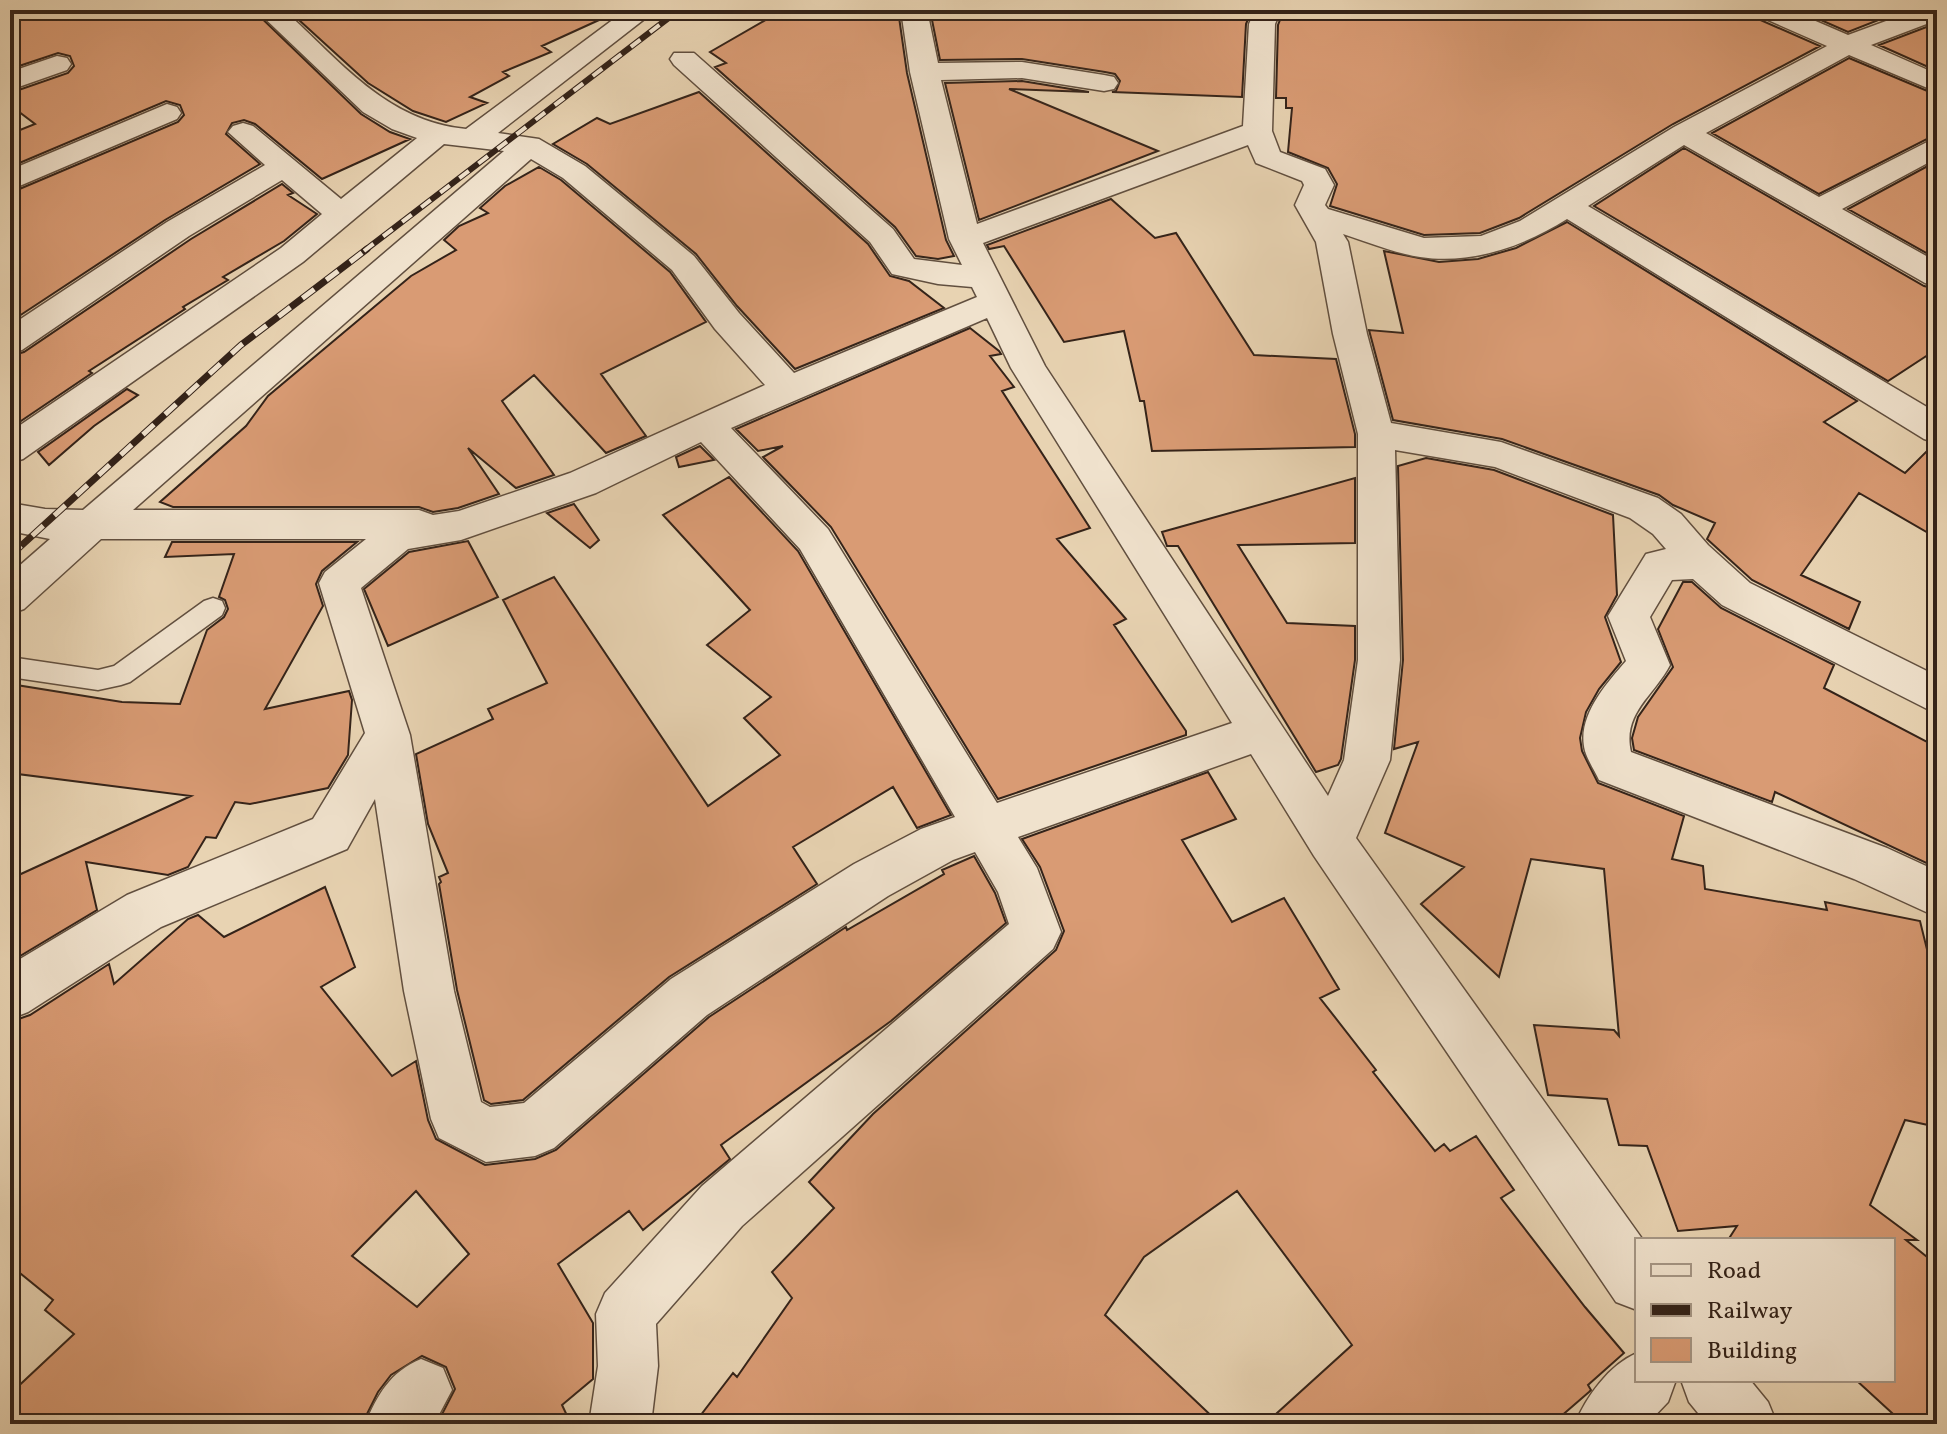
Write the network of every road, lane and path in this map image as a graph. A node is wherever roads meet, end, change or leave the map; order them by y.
1 (269, 10) edge
2 (643, 10) edge
3 (914, 10) edge
4 (1268, 10) edge
5 (1768, 10) edge
6 (1937, 11) edge
7 (1850, 44) junction
8 (684, 59) dead end
9 (57, 64) dead end
10 (924, 72) junction
11 (10, 82) edge
12 (1104, 83) dead end
13 (1937, 84) edge
14 (167, 113) dead end
15 (1257, 131) junction
16 (243, 132) dead end
17 (1684, 133) junction
18 (438, 135) junction
19 (473, 138) junction
20 (529, 145) junction
21 (1937, 146) edge
22 (285, 166) junction
23 (10, 181) edge
24 (1567, 206) junction
25 (1819, 209) junction
26 (1315, 215) junction
27 (343, 216) junction
28 (980, 273) junction
29 (1937, 276) edge
30 (10, 342) edge
31 (788, 389) junction
32 (706, 424) junction
33 (1937, 430) edge
34 (1376, 434) junction
35 (13, 443) edge
36 (10, 517) edge
37 (89, 525) junction
38 (461, 525) junction
39 (1703, 563) junction
40 (10, 598) edge
41 (213, 608) dead end
42 (10, 667) edge
43 (1937, 696) edge
44 (1261, 732) junction
45 (388, 735) junction
46 (987, 828) junction
47 (1331, 841) junction
48 (1937, 895) edge
49 (10, 994) edge
50 (1635, 1278) edge
51 (1644, 1382) edge
52 (1713, 1382) edge
53 (620, 1424) edge
54 (1606, 1424) edge
55 (1746, 1424) edge

1 - 18 street
2 - 19 street
3 - 10 street
4 - 15 street
5 - 7 street
6 - 7 street
7 - 13 street
7 - 17 street
8 - 28 street
9 - 11 street
10 - 12 street
10 - 28 street
14 - 23 street
15 - 26 street
15 - 28 street
16 - 22 street
17 - 24 street
17 - 25 street
18 - 19 street
18 - 27 street
19 - 20 street
20 - 31 street
20 - 37 street
21 - 25 street
22 - 27 street
22 - 30 street
24 - 26 street
24 - 33 street
25 - 29 street
26 - 34 street
27 - 35 street
28 - 31 street
28 - 44 street
31 - 32 street
32 - 38 street
32 - 46 street
34 - 39 street
34 - 47 street
36 - 37 street
37 - 38 street
37 - 40 street
38 - 45 street
39 - 43 street
39 - 48 street
41 - 42 lane
44 - 46 street
44 - 47 street
45 - 46 street
45 - 49 street
46 - 53 street
47 - 50 street
51 - 54 street
52 - 55 street

